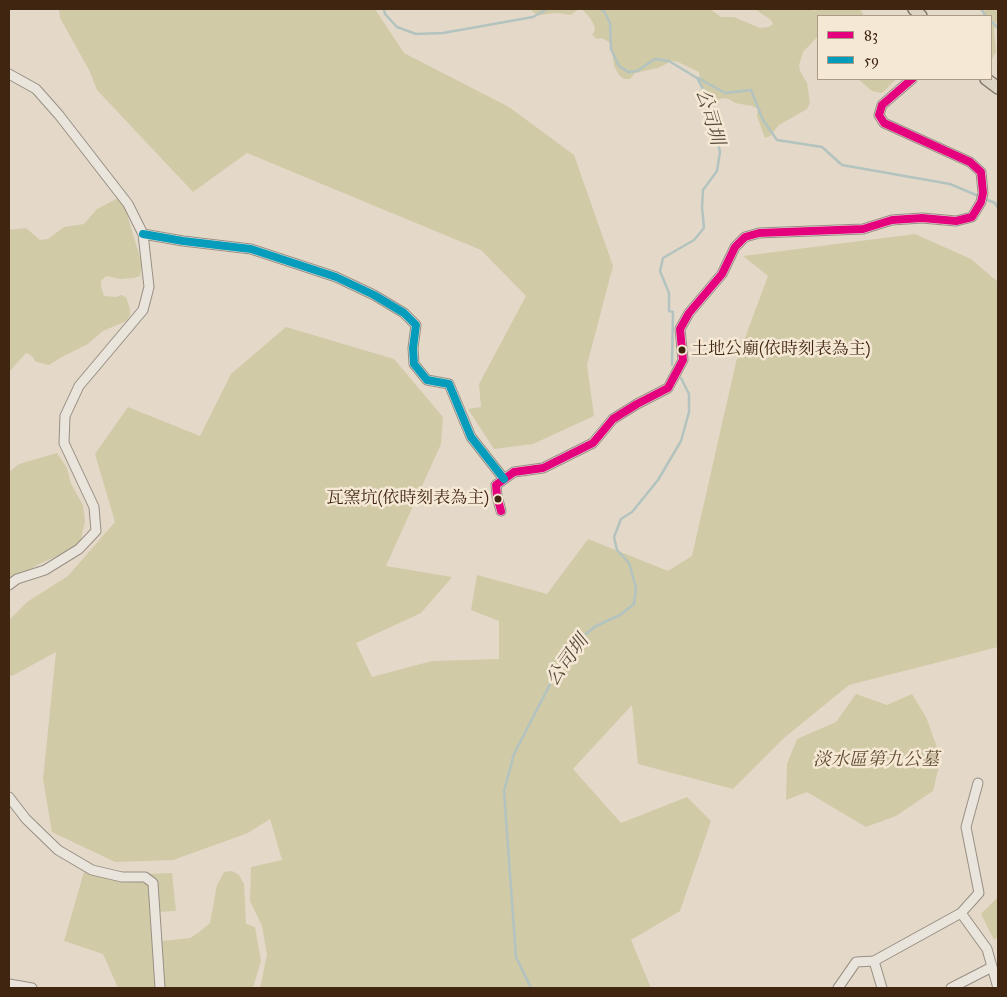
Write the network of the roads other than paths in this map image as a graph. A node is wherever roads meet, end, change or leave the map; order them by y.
1 (9, 74) edge
2 (911, 80) edge
3 (987, 80) edge
4 (998, 88) edge
5 (143, 234) junction
6 (504, 479) junction
7 (501, 511) dead end
8 (9, 585) edge
9 (978, 783) dead end
10 (9, 797) edge
11 (961, 913) junction
12 (874, 961) junction
13 (992, 967) junction
14 (9, 984) edge
15 (32, 988) edge
16 (160, 988) edge
17 (838, 988) edge
18 (882, 988) edge
19 (951, 988) edge
20 (998, 988) edge

1 - 5 street
2 - 6 street
3 - 4 main road
5 - 6 street
5 - 8 street
6 - 7 street
9 - 11 street
10 - 16 street
11 - 12 street
11 - 13 street
12 - 17 street
12 - 18 street
13 - 19 street
13 - 20 street
14 - 15 street

